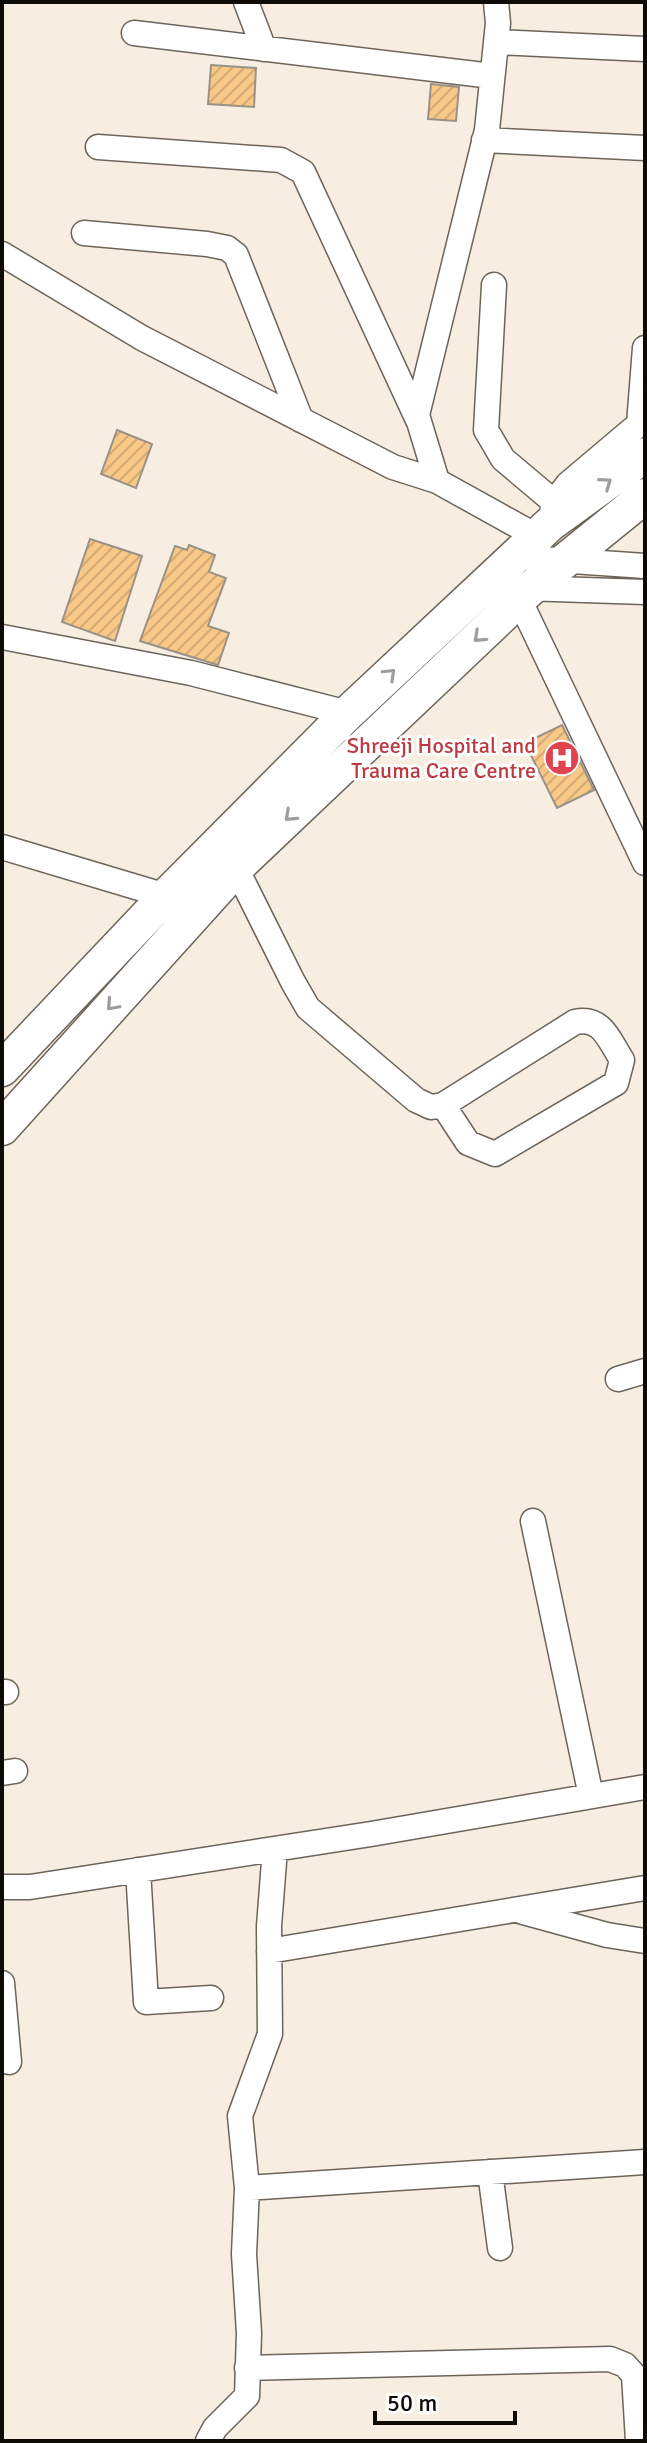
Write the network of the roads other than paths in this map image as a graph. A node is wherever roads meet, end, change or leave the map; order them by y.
1 (246, 2) edge
2 (496, 2) edge
3 (134, 33) dead end
4 (496, 42) junction
5 (264, 49) junction
6 (645, 49) edge
7 (492, 76) junction
8 (484, 140) junction
9 (98, 147) dead end
10 (645, 148) edge
11 (84, 233) dead end
12 (2, 254) edge
13 (494, 285) dead end
14 (645, 348) edge
15 (301, 420) junction
16 (422, 433) junction
17 (643, 433) edge
18 (393, 467) junction
19 (437, 481) junction
20 (639, 505) edge
21 (539, 530) junction
22 (565, 560) junction
23 (645, 566) edge
24 (486, 583) junction
25 (645, 592) edge
26 (524, 594) junction
27 (2, 637) edge
28 (348, 713) junction
29 (2, 847) edge
30 (645, 863) edge
31 (236, 868) junction
32 (166, 896) junction
33 (2, 1069) edge
34 (443, 1105) junction
35 (2, 1128) edge
36 (645, 1371) edge
37 (618, 1379) dead end
38 (533, 1521) dead end
39 (645, 1787) edge
40 (591, 1796) junction
41 (275, 1849) junction
42 (138, 1870) junction
43 (2, 1887) edge
44 (645, 1888) edge
45 (517, 1910) junction
46 (645, 1941) edge
47 (269, 1951) junction
48 (2, 1983) edge
49 (211, 1998) dead end
50 (9, 2062) dead end
51 (645, 2162) edge
52 (490, 2172) junction
53 (247, 2188) junction
54 (500, 2248) dead end
55 (247, 2368) junction
56 (208, 2441) edge
57 (638, 2441) edge

1 - 5 street
2 - 4 street
3 - 5 street
4 - 6 street
4 - 7 street
5 - 7 street
7 - 8 street
8 - 10 street
8 - 16 street
9 - 16 street
11 - 15 street
12 - 15 street
13 - 21 street
14 - 17 street
15 - 18 street
16 - 18 street
16 - 19 street
17 - 21 highway
18 - 19 street
19 - 21 street
20 - 22 highway
21 - 22 street
21 - 24 highway
22 - 23 street
22 - 26 highway
24 - 26 street
28 -> 24 highway
25 - 26 street
26 - 30 street
26 -> 31 highway
27 - 28 street
28 - 32 highway
29 - 32 street
31 - 34 street
31 -> 35 highway
32 - 33 highway
34 - 34 street
36 - 37 street
38 - 40 street
39 - 40 street
40 - 41 street
41 - 42 street
41 - 47 street
42 - 43 street
42 - 49 street
44 - 45 street
45 - 46 street
45 - 47 street
47 - 53 street
48 - 50 street
51 - 52 street
52 - 53 street
52 - 54 street
53 - 55 street
55 - 56 street
55 - 57 street

